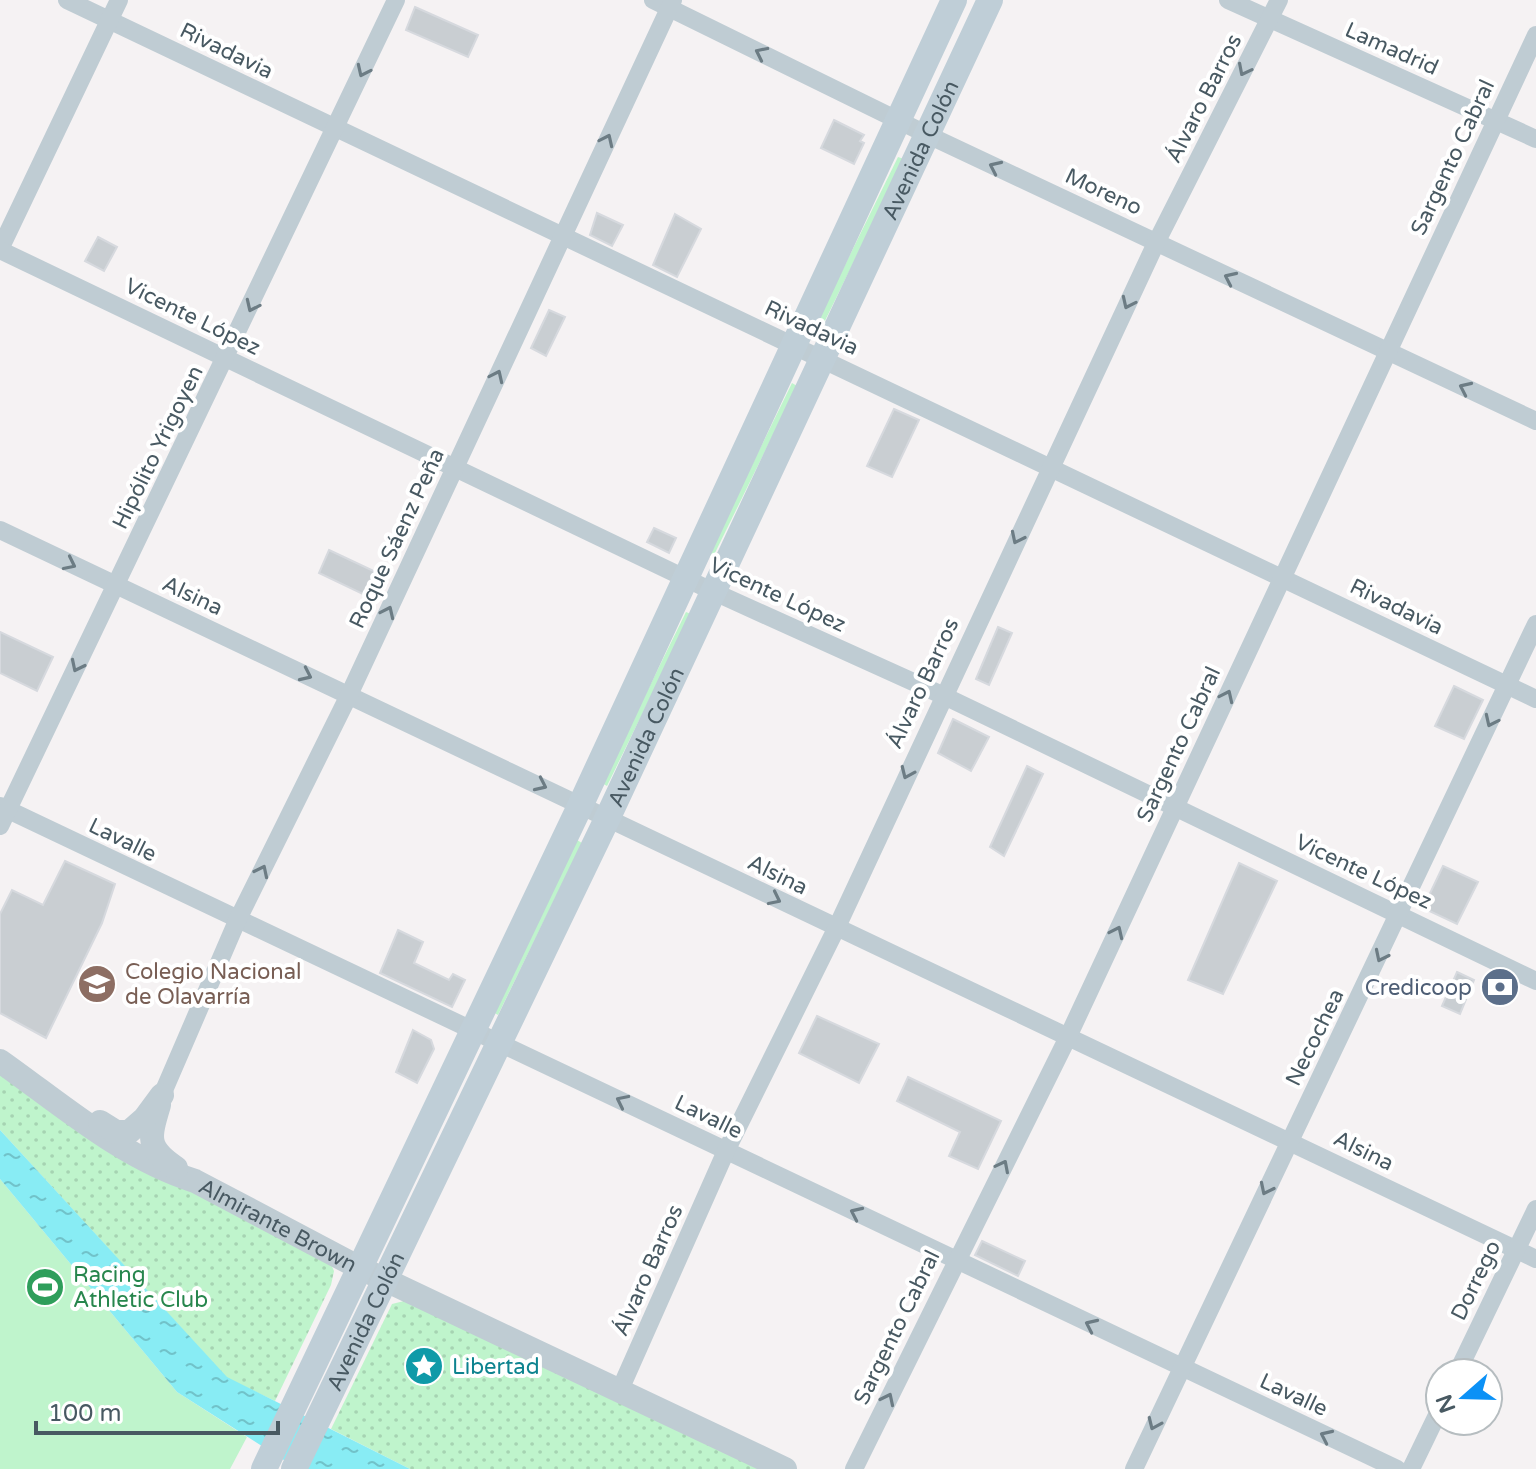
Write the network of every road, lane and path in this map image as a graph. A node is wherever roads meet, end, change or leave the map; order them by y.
1 (67, 0) edge
2 (119, 0) edge
3 (396, 0) edge
4 (954, 0) edge
5 (990, 0) edge
6 (1228, 0) edge
7 (1279, 0) edge
8 (665, 2) edge
9 (110, 20) junction
10 (1270, 20) junction
11 (1536, 35) edge
12 (899, 120) junction
13 (1496, 120) junction
14 (336, 129) junction
15 (928, 135) junction
16 (1536, 139) edge
17 (562, 235) junction
18 (1156, 243) junction
19 (0, 250) edge
20 (792, 345) junction
21 (1386, 351) junction
22 (820, 358) junction
23 (227, 359) junction
24 (1536, 421) edge
25 (455, 467) junction
26 (1051, 467) junction
27 (0, 530) edge
28 (684, 576) junction
29 (1281, 578) junction
30 (116, 586) junction
31 (712, 591) junction
32 (1536, 624) edge
33 (1508, 686) junction
34 (349, 695) junction
35 (942, 695) junction
36 (1536, 699) edge
37 (581, 804) junction
38 (1175, 808) junction
39 (3, 814) edge
40 (608, 817) junction
41 (1401, 914) junction
42 (237, 921) junction
43 (836, 929) junction
44 (1536, 981) edge
45 (471, 1031) junction
46 (1067, 1039) junction
47 (497, 1041) junction
48 (0, 1061) edge
49 (162, 1095) junction
50 (64, 1106) junction
51 (1290, 1141) junction
52 (726, 1151) junction
53 (195, 1181) junction
54 (1536, 1209) edge
55 (1517, 1250) junction
56 (1536, 1259) edge
57 (955, 1260) junction
58 (358, 1267) junction
59 (384, 1280) junction
60 (1465, 1357) edge
61 (1180, 1367) junction
62 (619, 1392) junction
63 (1426, 1437) edge
64 (264, 1469) edge
65 (294, 1469) edge
66 (785, 1469) edge
67 (854, 1469) edge
68 (1134, 1469) edge
69 (1397, 1469) edge
70 (1411, 1469) edge

1 - 9 street, Rivadavia
2 - 9 street
3 -> 14 street, Hipólito Yrigoyen
4 - 12 main road, Avenida Colón
5 - 15 main road, Avenida Colón
6 - 10 street, Lamadrid
7 - 10 street, Álvaro Barros
12 -> 8 street, Moreno
17 -> 8 street, Roque Sáenz Peña
9 - 14 street, Rivadavia
9 - 19 street
10 - 13 street, Lamadrid
10 -> 18 street, Álvaro Barros
11 - 13 street, Sargento Cabral
12 - 15 street, Moreno
12 - 20 main road, Avenida Colón
13 - 16 street, Lamadrid
13 - 21 street, Sargento Cabral
14 - 17 street, Rivadavia
14 -> 23 street, Hipólito Yrigoyen
18 -> 15 street, Moreno
15 - 22 main road, Avenida Colón
17 - 20 street, Rivadavia
25 -> 17 street, Roque Sáenz Peña
21 -> 18 street, Moreno
18 -> 26 street, Álvaro Barros
19 - 23 street, Vicente López
20 - 22 street, Rivadavia
20 - 28 main road, Avenida Colón
24 -> 21 street, Moreno
21 - 29 street, Sargento Cabral
22 - 26 street, Rivadavia
22 - 31 main road, Avenida Colón
23 - 25 street, Vicente López
23 - 30 street, Hipólito Yrigoyen
25 - 28 street, Vicente López
34 -> 25 street, Roque Sáenz Peña
26 - 29 street, Rivadavia
26 -> 35 street, Álvaro Barros
27 -> 30 street, Alsina
28 - 31 street, Vicente López
28 - 37 main road, Avenida Colón
29 - 33 street, Rivadavia
38 -> 29 street, Sargento Cabral
30 -> 34 street, Alsina
30 -> 39 street, Hipólito Yrigoyen
31 - 35 street, Vicente López
31 - 40 main road, Avenida Colón
32 - 33 street, Necochea
33 - 36 street, Rivadavia
33 -> 41 street, Necochea
34 -> 37 street, Alsina
42 -> 34 street, Roque Sáenz Peña
35 - 38 street, Vicente López
35 -> 43 street, Álvaro Barros
37 - 40 street, Alsina
37 - 45 main road, Avenida Colón
38 - 41 street, Vicente López
46 -> 38 street, Sargento Cabral
39 - 42 street, Lavalle
40 -> 43 street, Alsina
40 - 47 main road, Avenida Colón
41 - 44 street, Vicente López
41 -> 51 street, Necochea
42 - 45 street, Lavalle
42 - 49 street, Roque Sáenz Peña
43 - 46 street, Alsina
43 - 52 street, Álvaro Barros
45 - 47 street, Lavalle
45 - 58 main road, Avenida Colón
46 - 51 street, Alsina
57 -> 46 street, Sargento Cabral
52 -> 47 street, Lavalle
47 - 59 main road, Avenida Colón
48 - 50 street, Almirante Brown
49 - 50 street
49 - 53 street
50 - 53 street, Almirante Brown
51 - 55 street, Alsina
51 -> 61 street, Necochea
57 -> 52 street, Lavalle
52 - 62 street, Álvaro Barros
53 - 58 street, Almirante Brown
54 - 55 street, Dorrego
55 - 56 street, Alsina
55 - 60 street, Dorrego
61 -> 57 street, Lavalle
67 -> 57 street, Sargento Cabral
58 - 59 street, Almirante Brown
58 - 64 main road, Avenida Colón
59 - 62 street, Almirante Brown
59 - 65 main road, Avenida Colón
61 -> 68 street, Necochea
69 -> 61 street, Lavalle
62 - 66 street, Almirante Brown
63 - 70 street

